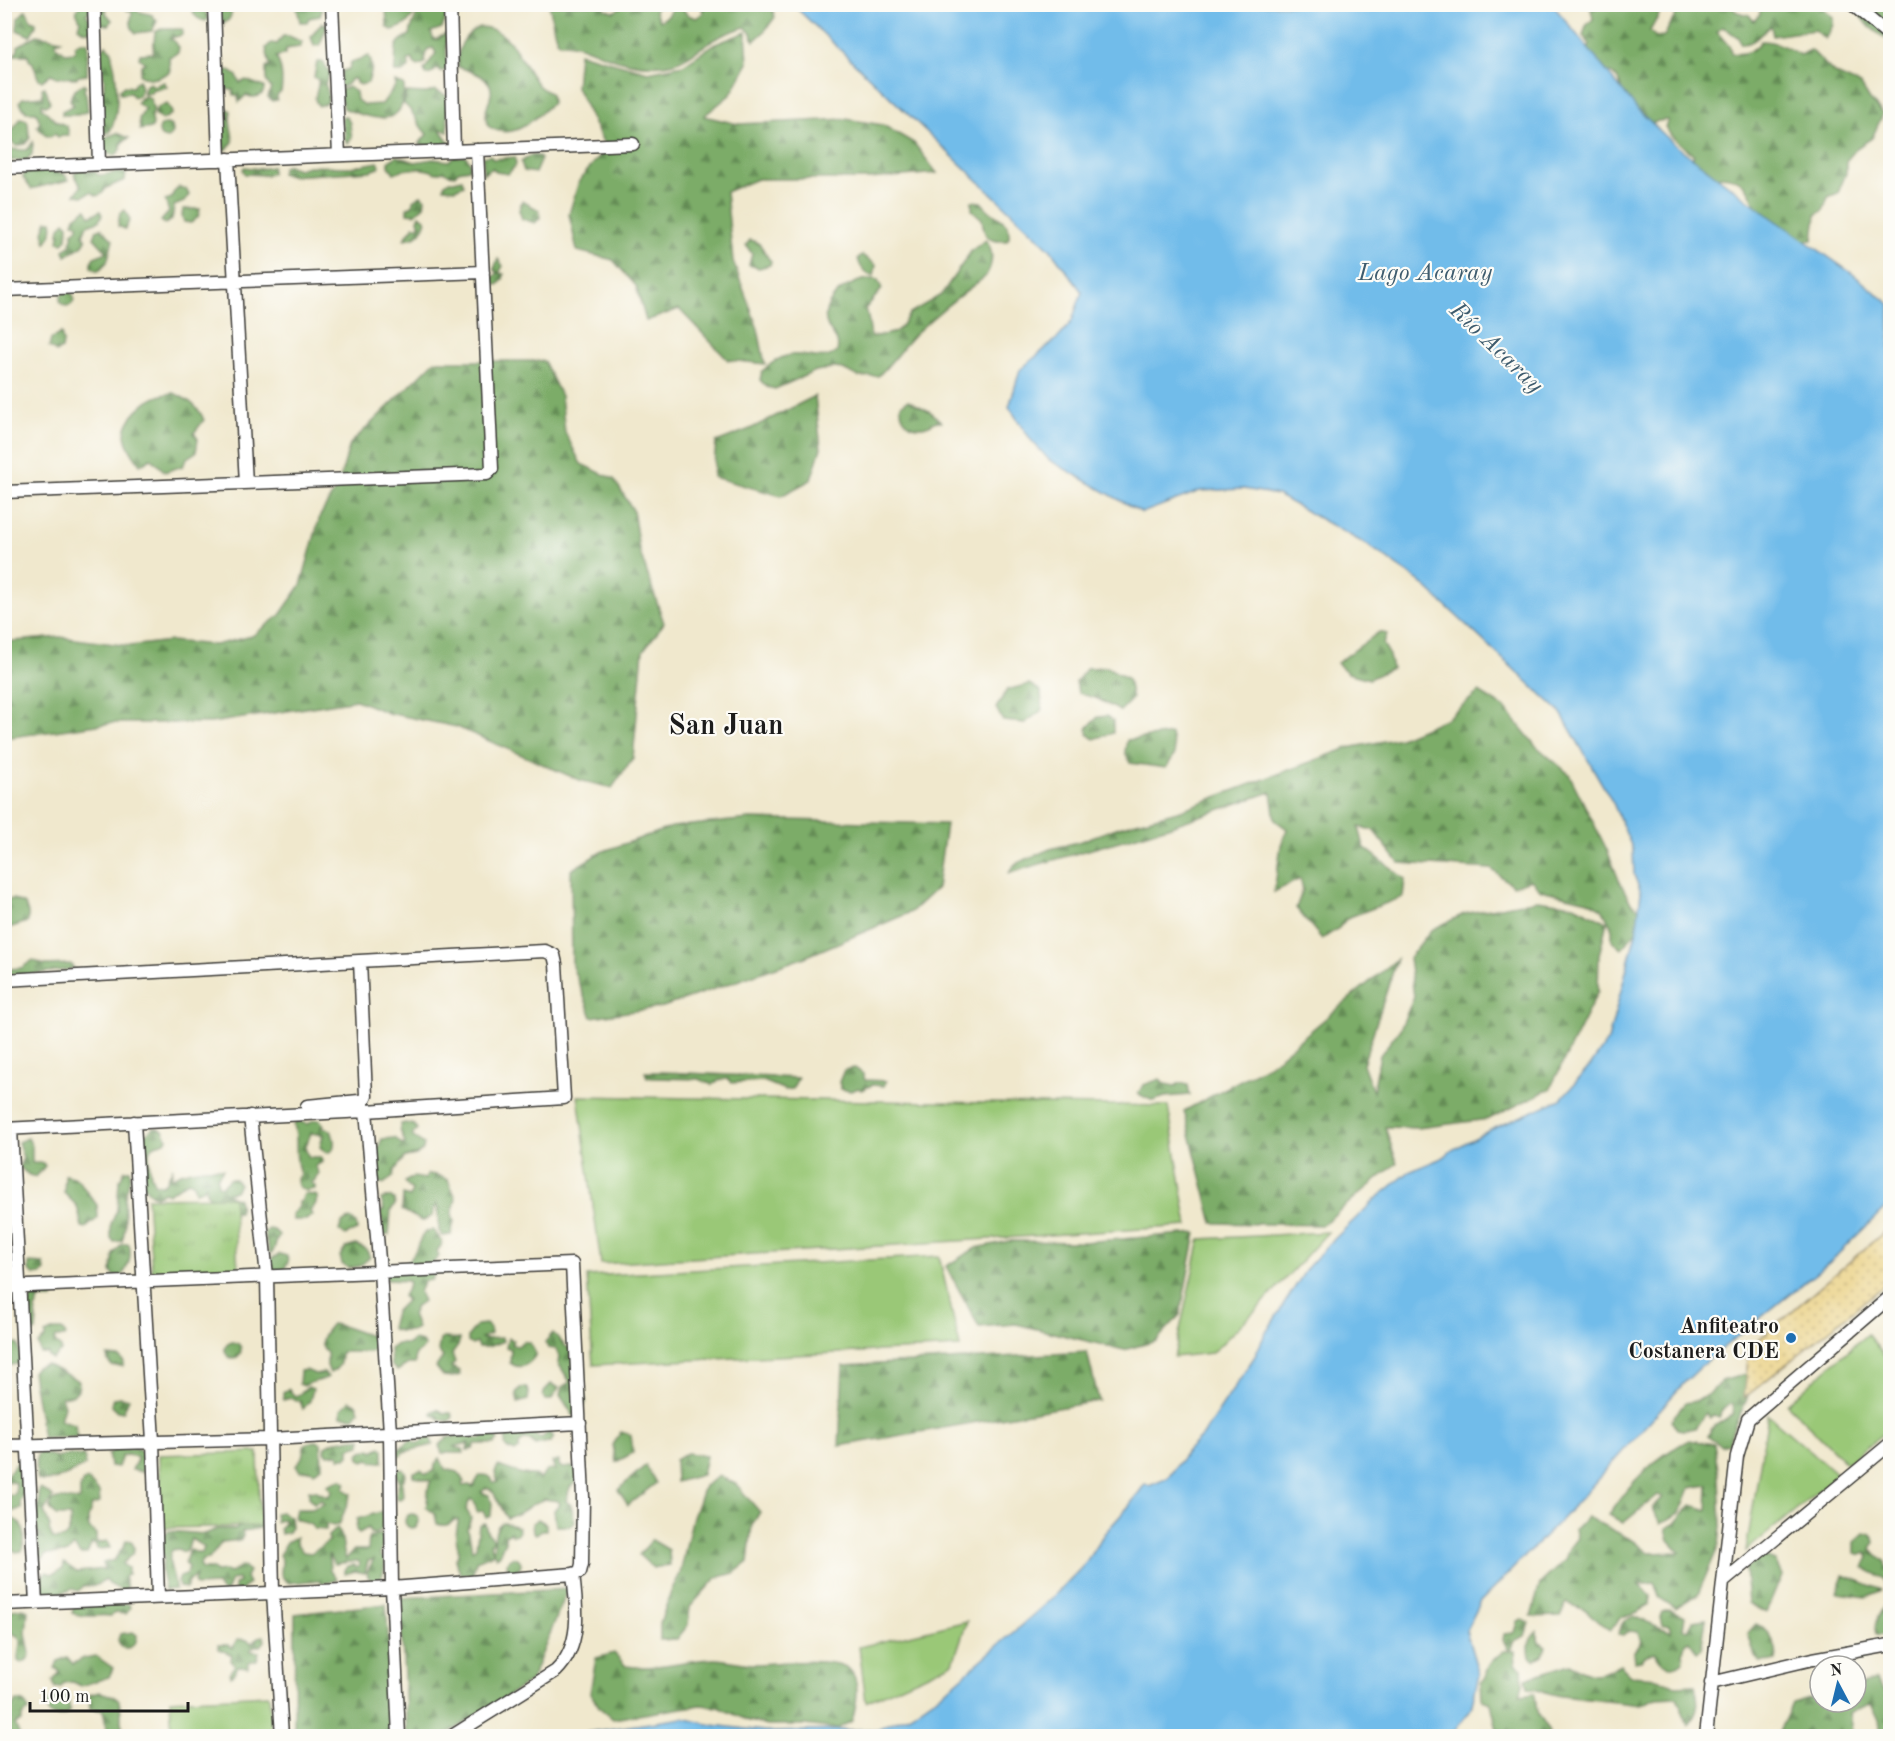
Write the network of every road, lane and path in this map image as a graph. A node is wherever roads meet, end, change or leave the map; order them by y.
1 (94, 4) edge
2 (214, 4) edge
3 (332, 4) edge
4 (450, 4) edge
5 (1852, 4) edge
6 (1890, 36) edge
7 (633, 144) dead end
8 (477, 150) junction
9 (454, 151) junction
10 (339, 155) junction
11 (224, 160) junction
12 (99, 164) junction
13 (4, 168) edge
14 (483, 272) junction
15 (235, 282) junction
16 (4, 290) edge
17 (246, 483) junction
18 (4, 492) edge
19 (360, 961) junction
20 (4, 980) edge
21 (366, 1111) junction
22 (277, 1115) junction
23 (250, 1116) junction
24 (134, 1122) junction
25 (8, 1129) edge
26 (380, 1271) junction
27 (267, 1276) junction
28 (145, 1281) junction
29 (19, 1286) junction
30 (4, 1287) edge
31 (1890, 1297) edge
32 (580, 1423) junction
33 (390, 1433) junction
34 (270, 1439) junction
35 (153, 1441) junction
36 (1890, 1444) edge
37 (29, 1445) junction
38 (4, 1446) edge
39 (573, 1575) junction
40 (1723, 1582) junction
41 (392, 1588) junction
42 (273, 1593) junction
43 (158, 1597) junction
44 (36, 1603) junction
45 (4, 1604) edge
46 (1890, 1645) edge
47 (1711, 1683) junction
48 (282, 1737) edge
49 (399, 1737) edge
50 (452, 1737) edge
51 (1706, 1737) edge

1 - 12 street
2 - 11 street
3 - 10 street
4 - 9 street
5 - 6 street
7 - 8 street
8 - 9 street
8 - 14 street
9 - 10 street
10 - 11 street
11 - 12 street
11 - 15 street
12 - 13 street
14 - 15 street
14 - 17 street
15 - 16 street
15 - 17 street
17 - 18 street
19 - 20 street
19 - 21 street
19 - 22 street
21 - 22 street
21 - 26 street
22 - 23 street
23 - 24 street
23 - 27 street
24 - 25 street
24 - 28 street
25 - 29 street
26 - 27 street
26 - 32 street
26 - 33 street
27 - 28 street
27 - 34 street
28 - 29 street
28 - 35 street
29 - 30 street
29 - 37 street
31 - 40 street
32 - 33 street
32 - 39 street
33 - 34 street
33 - 41 street
34 - 35 street
34 - 42 street
35 - 37 street
35 - 43 street
36 - 40 street
37 - 38 street
37 - 44 street
39 - 41 street
39 - 50 street
40 - 47 street
41 - 42 street
41 - 49 street
42 - 43 street
42 - 48 street
43 - 44 street
44 - 45 street
46 - 47 street
47 - 51 street

